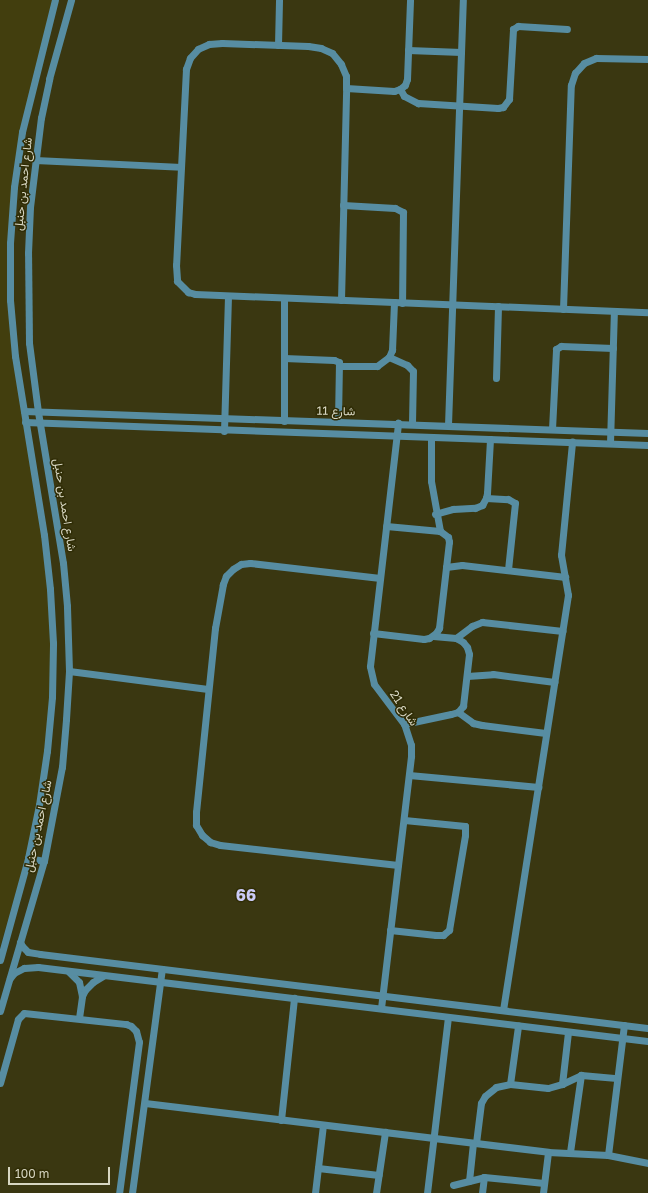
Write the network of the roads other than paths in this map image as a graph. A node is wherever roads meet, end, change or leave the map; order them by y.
1 (55, 0) edge
2 (71, 0) edge
3 (279, 0) edge
4 (410, 0) edge
5 (463, 0) edge
6 (567, 29) dead end
7 (278, 45) junction
8 (408, 50) junction
9 (461, 52) junction
10 (648, 58) edge
11 (346, 88) junction
12 (400, 89) junction
13 (459, 106) junction
14 (35, 160) junction
15 (181, 167) junction
16 (344, 206) junction
17 (228, 296) junction
18 (284, 298) junction
19 (341, 300) junction
20 (394, 302) junction
21 (402, 303) junction
22 (452, 305) junction
23 (498, 306) junction
24 (563, 309) junction
25 (614, 311) junction
26 (648, 312) edge
27 (613, 348) junction
28 (389, 357) junction
29 (284, 358) junction
30 (340, 366) junction
31 (496, 378) dead end
32 (24, 411) junction
33 (38, 412) junction
34 (66, 412) junction
35 (224, 419) junction
36 (284, 420) junction
37 (25, 422) junction
38 (338, 422) junction
39 (40, 423) junction
40 (398, 423) junction
41 (66, 424) junction
42 (412, 424) junction
43 (448, 425) junction
44 (552, 429) junction
45 (224, 431) junction
46 (610, 431) junction
47 (648, 433) edge
48 (397, 436) junction
49 (431, 437) junction
50 (490, 439) junction
51 (572, 442) junction
52 (610, 444) junction
53 (648, 445) edge
54 (486, 498) junction
55 (435, 514) junction
56 (386, 526) junction
57 (440, 531) junction
58 (446, 567) junction
59 (508, 570) junction
60 (380, 578) junction
61 (565, 578) junction
62 (562, 631) junction
63 (373, 633) junction
64 (433, 636) junction
65 (456, 638) junction
66 (68, 671) junction
67 (467, 676) junction
68 (554, 682) junction
69 (208, 689) junction
70 (458, 712) junction
71 (404, 724) junction
72 (546, 733) junction
73 (409, 775) junction
74 (538, 787) junction
75 (404, 820) junction
76 (28, 858) junction
77 (44, 861) junction
78 (398, 865) junction
79 (390, 930) junction
80 (8, 931) junction
81 (0, 939) edge
82 (20, 942) junction
83 (40, 954) junction
84 (0, 960) edge
85 (38, 968) junction
86 (162, 969) junction
87 (69, 972) junction
88 (103, 975) junction
89 (10, 978) junction
90 (160, 983) junction
91 (82, 996) junction
92 (382, 996) junction
93 (294, 998) junction
94 (381, 1008) junction
95 (503, 1010) junction
96 (0, 1011) edge
97 (448, 1017) junction
98 (79, 1018) junction
99 (624, 1025) junction
100 (518, 1026) junction
101 (648, 1028) edge
102 (568, 1032) junction
103 (622, 1038) junction
104 (648, 1041) edge
105 (581, 1075) junction
106 (617, 1078) junction
107 (0, 1083) edge
108 (510, 1084) junction
109 (562, 1084) junction
110 (145, 1103) junction
111 (281, 1120) junction
112 (324, 1125) junction
113 (386, 1132) junction
114 (434, 1138) junction
115 (475, 1143) junction
116 (548, 1152) junction
117 (570, 1152) junction
118 (608, 1155) junction
119 (648, 1163) edge
120 (318, 1168) junction
121 (379, 1175) junction
122 (484, 1177) junction
123 (469, 1181) junction
124 (544, 1183) junction
125 (453, 1185) dead end
126 (119, 1193) edge
127 (132, 1193) edge
128 (315, 1193) edge
129 (376, 1193) edge
130 (427, 1193) edge
131 (482, 1193) edge
132 (543, 1193) edge

1 - 32 street, شارع احمد بن حنبل
2 - 14 street, شارع احمد بن حنبل
3 - 7 street
4 - 8 street
5 - 9 street
6 - 13 street
7 - 11 street
7 - 15 street
8 - 9 street
8 - 12 street
9 - 13 street
10 - 24 street
11 - 12 street
11 - 16 street
12 - 13 street
13 - 22 street
14 - 15 street
14 - 33 street, شارع احمد بن حنبل
15 - 17 street
16 - 19 street
16 - 21 street
17 - 18 street
17 - 35 street
18 - 19 street
18 - 29 street
19 - 20 street
20 - 21 street
20 - 28 street
21 - 22 street
22 - 23 street
22 - 43 street
23 - 24 street
23 - 31 street
24 - 25 street
25 - 26 street
25 - 27 street
27 - 44 street
27 - 46 street
28 - 30 street
28 - 42 street
29 - 30 street
29 - 36 street
30 - 38 street
32 - 33 street, شارع 11
32 - 37 street, شارع احمد بن حنبل
33 - 34 street, شارع 11
33 - 39 street, شارع احمد بن حنبل
34 - 35 street, شارع 11
34 - 41 street
35 - 36 street, شارع 11
35 - 45 street
36 - 38 street, شارع 11
37 - 39 street, شارع 11
37 - 76 street, شارع احمد بن حنبل
38 - 40 street, شارع 11
39 - 41 street, شارع 11
39 - 66 street, شارع احمد بن حنبل
40 - 42 street, شارع 11
40 - 48 street, شارع 21
41 - 45 street, شارع 11
42 - 43 street, شارع 11
43 - 44 street, شارع 11
44 - 46 street, شارع 11
45 - 48 street, شارع 11
46 - 47 street, شارع 11
46 - 52 street
48 - 49 street, شارع 11
48 - 56 street, شارع 21
49 - 50 street, شارع 11
49 - 55 street
50 - 51 street, شارع 11
50 - 54 street
51 - 52 street, شارع 11
51 - 61 street
52 - 53 street, شارع 11
54 - 55 street
54 - 59 street
55 - 57 street
56 - 57 street
56 - 60 street, شارع 21
57 - 58 street
58 - 59 street
58 - 64 street
59 - 61 street
60 - 63 street, شارع 21
60 - 69 street
61 - 62 street
62 - 65 street
62 - 68 street
63 - 64 street
63 - 71 street, شارع 21
64 - 65 street
65 - 67 street
66 - 69 street
66 - 77 street, شارع احمد بن حنبل
67 - 68 street
67 - 70 street
68 - 72 street
69 - 78 street
70 - 71 street
70 - 72 street
71 - 73 street, شارع 21
72 - 74 street
73 - 74 street
73 - 75 street, شارع 21
74 - 95 street
75 - 78 street, شارع 21
75 - 79 street
76 - 77 street
76 - 80 street, شارع احمد بن حنبل
77 - 82 street, شارع احمد بن حنبل
78 - 79 street, شارع 21
79 - 92 street, شارع 21
80 - 81 street
80 - 84 street, شارع احمد بن حنبل
82 - 83 street
82 - 89 street, شارع احمد بن حنبل
83 - 85 street
83 - 86 street
85 - 87 street
85 - 89 street
86 - 90 street
86 - 92 street
87 - 88 street
87 - 91 street
88 - 90 street
88 - 91 street
89 - 96 street, شارع احمد بن حنبل
90 - 93 street
90 - 110 street
91 - 98 street
92 - 94 street, شارع 21
92 - 95 street
93 - 94 street
93 - 111 street
94 - 97 street
95 - 99 street
97 - 100 street
97 - 114 street
98 - 107 street
98 - 126 street
99 - 101 street
99 - 103 street
100 - 102 street
100 - 108 street
102 - 103 street
102 - 109 street
103 - 104 street
103 - 106 street
105 - 106 street
105 - 109 street
105 - 117 street
106 - 118 street
108 - 109 street
108 - 115 street
110 - 111 street
110 - 127 street
111 - 112 street
112 - 113 street
112 - 120 street
113 - 114 street
113 - 121 street
114 - 115 street
114 - 130 street
115 - 116 street
115 - 123 street
116 - 117 street
116 - 124 street
117 - 118 street
118 - 119 street
120 - 121 street
120 - 128 street
121 - 129 street
122 - 123 street
122 - 124 street
122 - 131 street
123 - 125 street
124 - 132 street

